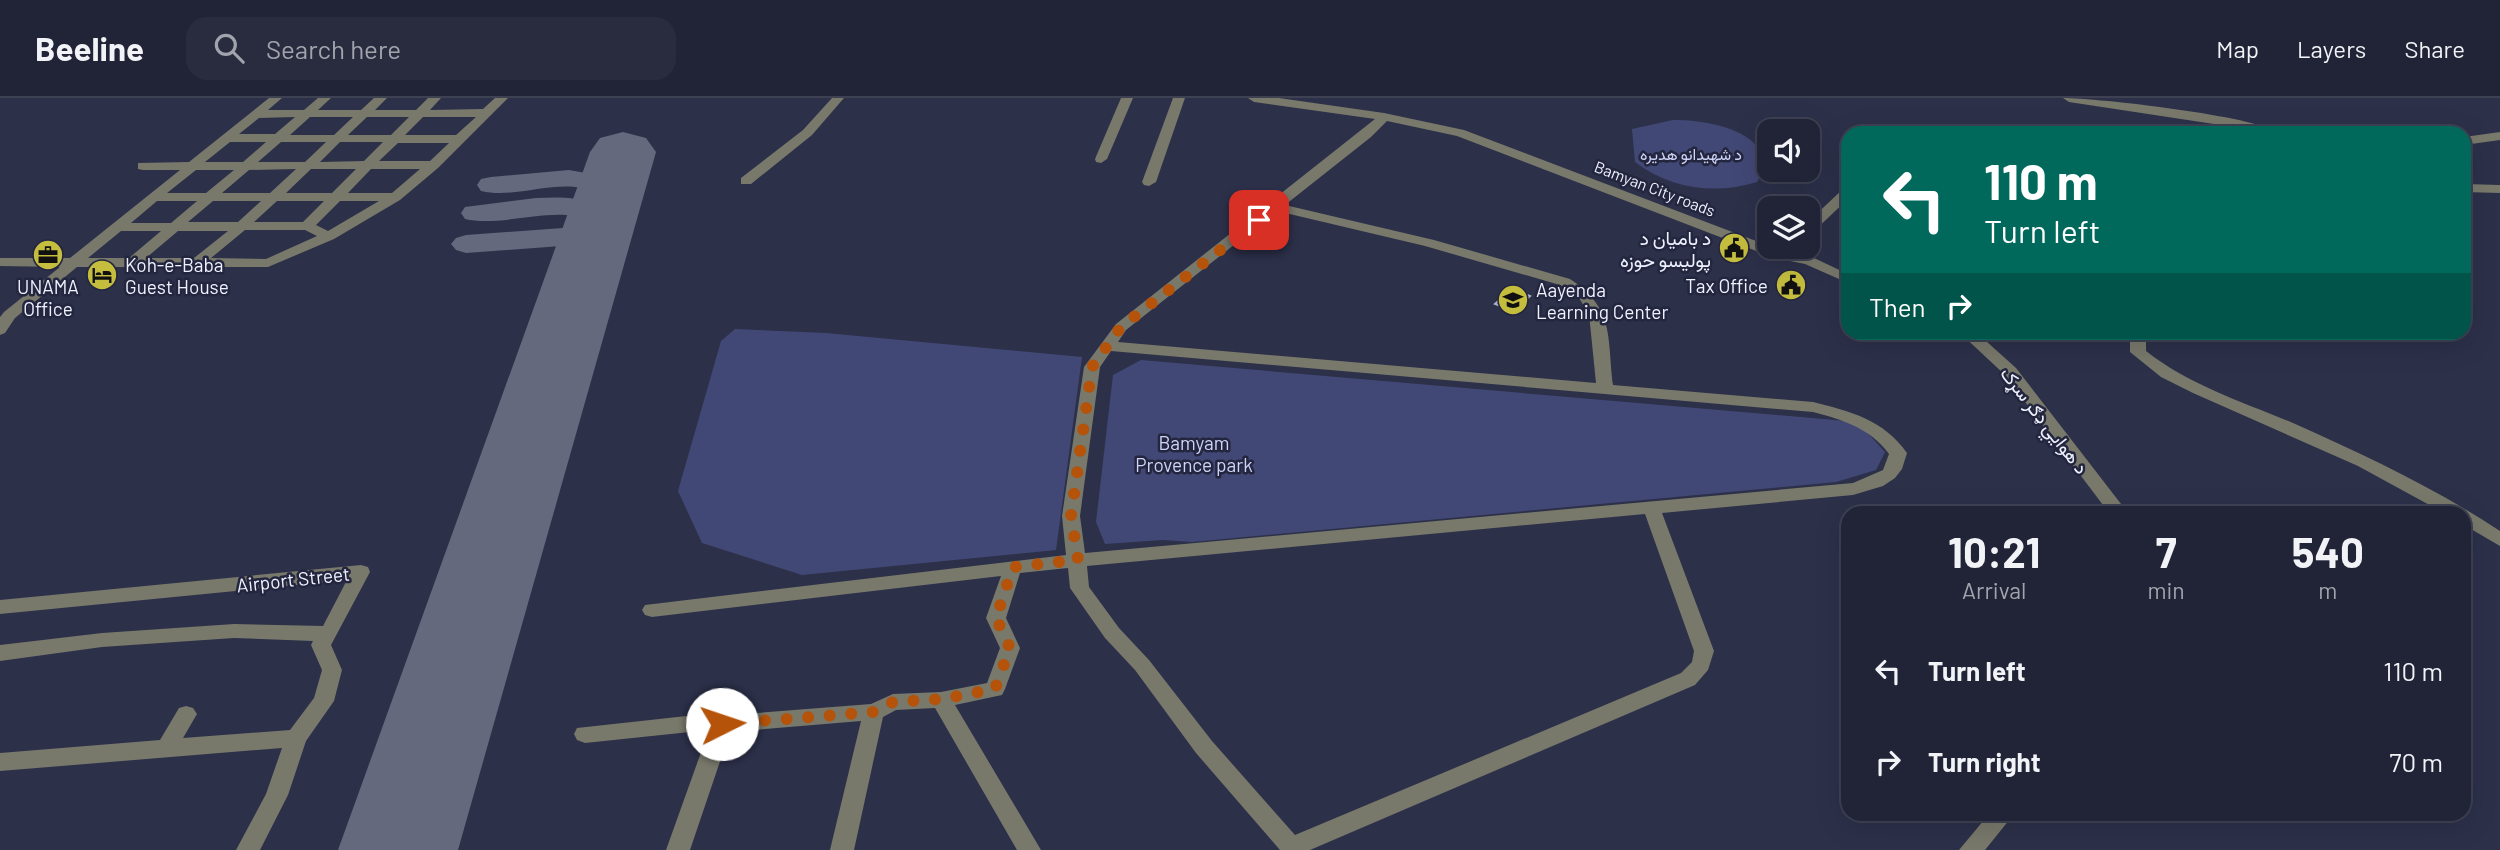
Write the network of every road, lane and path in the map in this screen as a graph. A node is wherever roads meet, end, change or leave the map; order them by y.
1 (276, 98) edge
2 (325, 98) edge
3 (381, 98) edge
4 (435, 98) edge
5 (502, 98) edge
6 (838, 98) edge
7 (1127, 98) edge
8 (1180, 98) edge
9 (1254, 98) edge
10 (2069, 98) edge
11 (484, 113) junction
12 (256, 114) junction
13 (307, 114) junction
14 (365, 114) junction
15 (419, 114) junction
16 (1384, 117) junction
17 (2243, 126) edge
18 (2500, 136) edge
19 (227, 138) junction
20 (278, 139) junction
21 (337, 139) junction
22 (394, 139) junction
23 (457, 139) junction
24 (2471, 140) edge
25 (1101, 159) dead end
26 (368, 165) junction
27 (433, 165) junction
28 (143, 166) dead end
29 (191, 166) junction
30 (247, 166) junction
31 (306, 166) junction
32 (746, 181) dead end
33 (1149, 182) dead end
34 (2471, 188) edge
35 (2500, 189) edge
36 (274, 196) junction
37 (151, 197) junction
38 (212, 197) junction
39 (334, 197) junction
40 (395, 197) junction
41 (1841, 198) edge
42 (1276, 207) junction
43 (1820, 218) edge
44 (307, 226) junction
45 (114, 227) junction
46 (176, 227) junction
47 (240, 228) junction
48 (329, 236) junction
49 (1757, 246) edge
50 (1797, 259) edge
51 (0, 262) edge
52 (72, 264) junction
53 (196, 264) junction
54 (130, 265) junction
55 (1841, 276) edge
56 (0, 330) edge
57 (1975, 340) edge
58 (2138, 340) edge
59 (1105, 346) junction
60 (1605, 389) junction
61 (1651, 506) junction
62 (2114, 506) edge
63 (2447, 506) edge
64 (2471, 521) edge
65 (2500, 540) edge
66 (1078, 560) junction
67 (1013, 567) junction
68 (0, 607) edge
69 (652, 611) dead end
70 (329, 634) junction
71 (0, 653) edge
72 (941, 699) junction
73 (874, 712) junction
74 (186, 714) dead end
75 (723, 720) junction
76 (585, 734) dead end
77 (296, 738) junction
78 (166, 750) junction
79 (0, 762) edge
80 (1997, 821) edge
81 (1013, 839) edge
82 (1293, 848) edge
83 (248, 850) edge
84 (678, 850) edge
85 (842, 850) edge
86 (1029, 850) edge
87 (1971, 850) edge

1 - 12 street
2 - 13 street
3 - 14 street
4 - 15 street
5 - 11 street
6 - 32 street
7 - 25 street
8 - 33 street
9 - 16 street, Bamyan City roads
10 - 17 street
11 - 15 street
11 - 23 street
12 - 13 street
12 - 19 street
13 - 14 street
13 - 20 street
14 - 15 street
14 - 21 street
15 - 22 street
16 - 42 street
16 - 49 street, Bamyan City roads
18 - 24 street
19 - 20 street
19 - 29 street
20 - 21 street
20 - 30 street
21 - 22 street
21 - 31 street
22 - 23 street
22 - 26 street
23 - 27 street
26 - 27 street
26 - 31 street
26 - 39 street
27 - 40 street
28 - 29 street
29 - 30 street
29 - 37 street
30 - 31 street
30 - 38 street
31 - 36 street
34 - 35 street
36 - 38 street
36 - 39 street
36 - 47 street
37 - 38 street
37 - 45 street
38 - 46 street
39 - 40 street
39 - 44 street
40 - 48 street
41 - 43 street
42 - 59 street
42 - 60 street
44 - 47 street
44 - 48 street
45 - 46 street
45 - 52 street
46 - 47 street
46 - 54 street
47 - 53 street
48 - 53 street
50 - 55 street
51 - 52 street
52 - 54 street
52 - 56 street
53 - 54 street
57 - 62 street, د هوايي ډګر سړک
58 - 63 street
59 - 60 street
59 - 66 street
60 - 61 street
61 - 66 street
61 - 82 street
64 - 65 street
66 - 67 street
66 - 82 street
67 - 69 street
67 - 72 street
68 - 70 street, Airport Street
70 - 71 street
70 - 77 street, Airport Street
72 - 73 street
72 - 81 street
73 - 75 street
73 - 85 street
74 - 78 street
75 - 76 street
75 - 84 street
77 - 78 street
77 - 83 street, Airport Street
78 - 79 street
80 - 87 street
81 - 86 street

